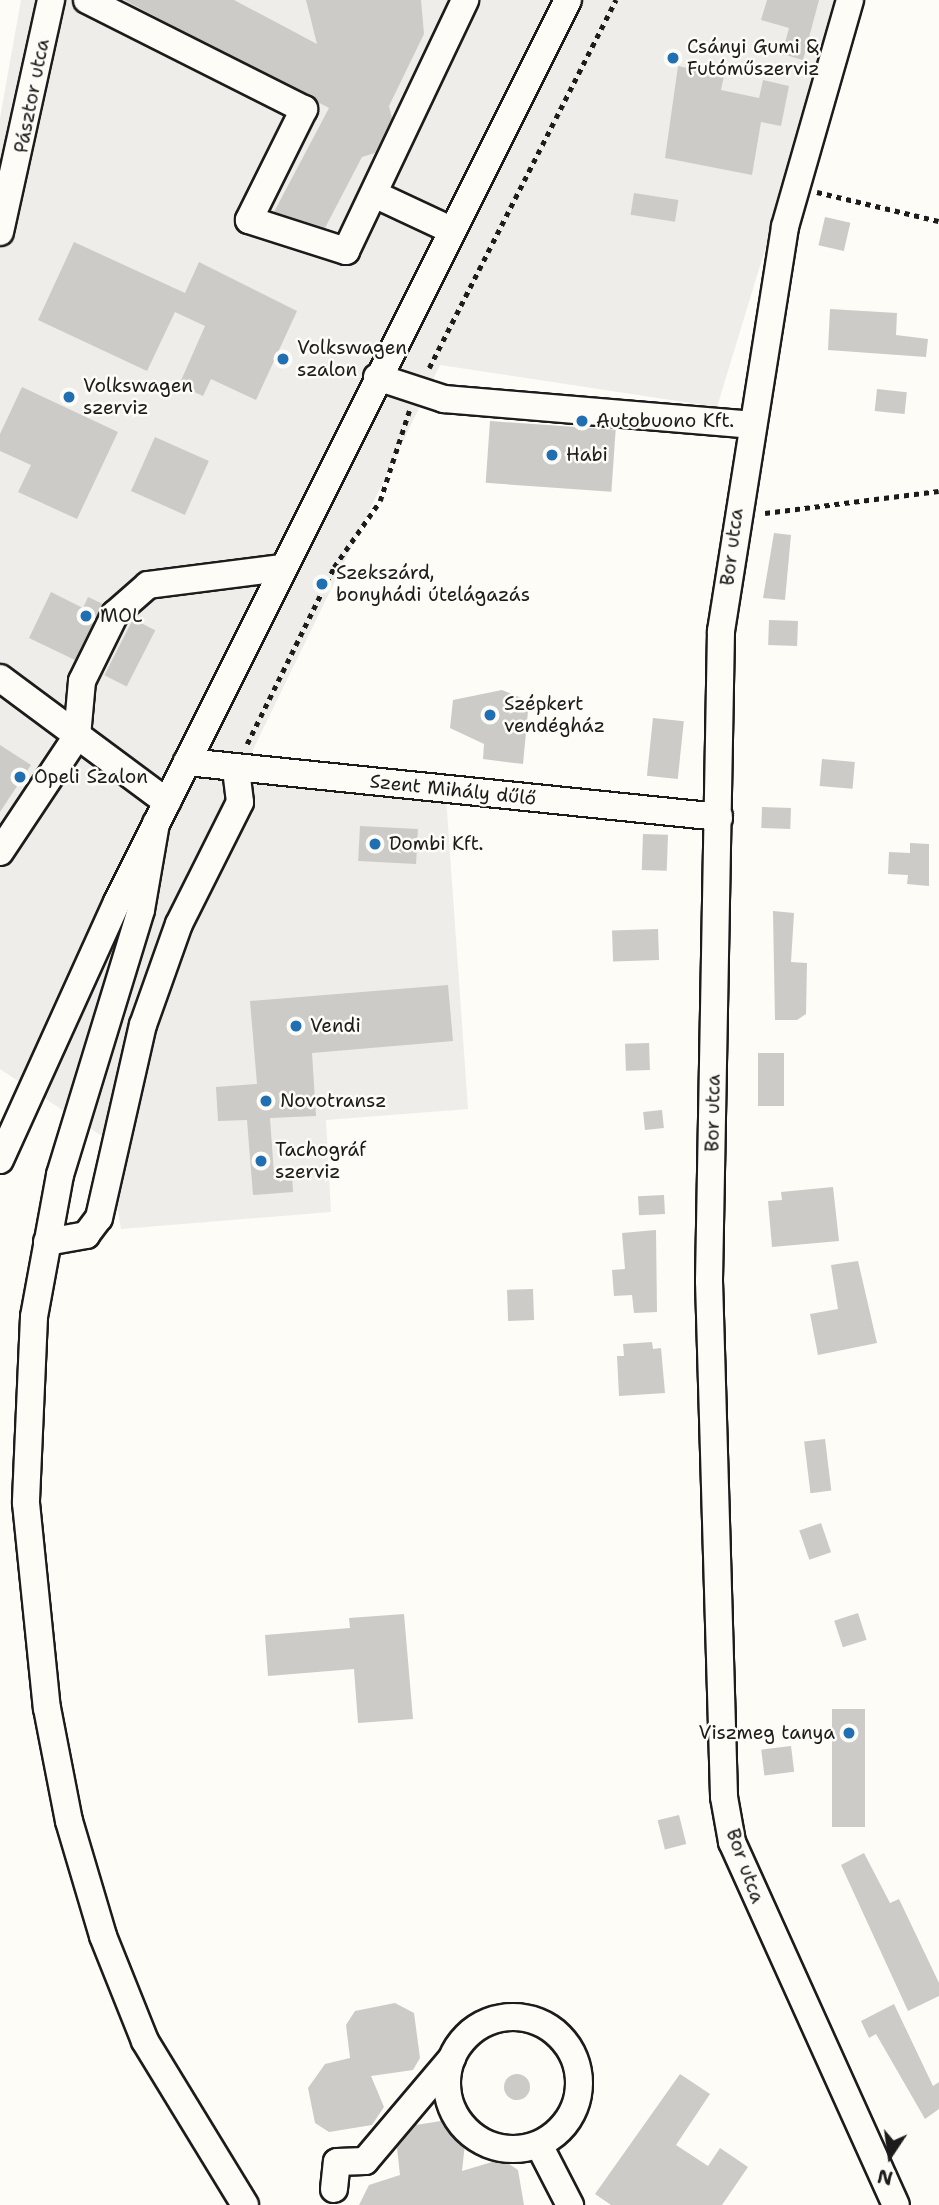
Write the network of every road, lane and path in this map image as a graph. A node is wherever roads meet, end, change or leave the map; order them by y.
1 (51, 0) edge
2 (88, 0) edge
3 (465, 0) edge
4 (568, 0) edge
5 (616, 0) edge
6 (850, 0) edge
7 (795, 186) junction
8 (374, 194) junction
9 (939, 221) edge
10 (451, 230) junction
11 (0, 232) edge
12 (427, 373) dead end
13 (377, 377) junction
14 (413, 403) dead end
15 (751, 425) junction
16 (939, 491) edge
17 (736, 514) junction
18 (281, 568) junction
19 (0, 678) edge
20 (77, 736) junction
21 (187, 762) junction
22 (236, 769) junction
23 (161, 813) junction
24 (719, 817) junction
25 (0, 852) edge
26 (0, 1160) edge
27 (47, 1242) junction
28 (452, 2058) junction
29 (414, 2098) junction
30 (452, 2109) junction
31 (539, 2145) junction
32 (334, 2189) dead end
33 (245, 2205) edge
34 (570, 2205) edge
35 (896, 2205) edge

1 - 11 street, Pásztor utca
2 - 8 street
3 - 8 street
4 - 10 street
5 - 12 path
6 - 7 street, Bor utca
7 - 9 path
7 - 15 street, Bor utca
8 - 10 street
10 - 13 street
13 - 15 street
13 - 18 street
14 - 22 path
15 - 17 street, Bor utca
16 - 17 path
17 - 24 street, Bor utca
18 - 20 street
18 - 21 street
19 - 20 street
20 - 23 street
20 - 25 street
21 - 22 street, Szent Mihály dűlő
21 - 23 street
22 - 24 street, Szent Mihály dűlő
22 - 27 street
23 - 26 street
23 - 27 street
24 - 35 street, Bor utca
27 - 33 street
28 - 29 street
28 - 30 street
28 - 31 street
29 - 30 street
29 - 32 street
30 - 31 street
31 - 34 street

